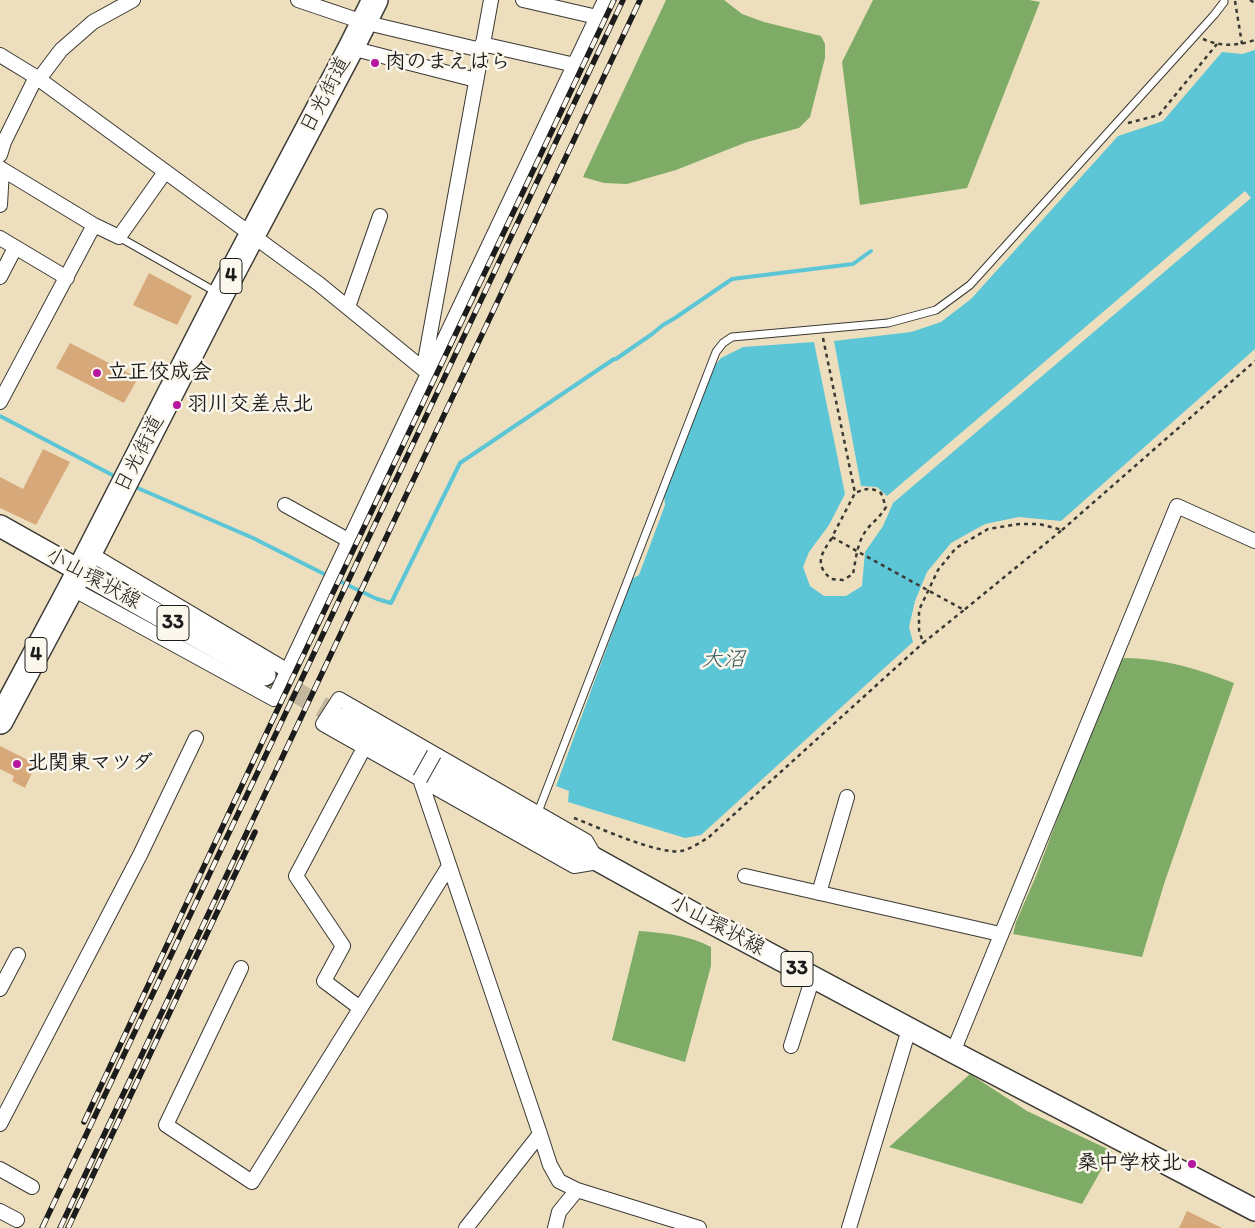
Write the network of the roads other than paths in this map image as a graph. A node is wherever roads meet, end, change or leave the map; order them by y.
1 (133, 0) edge
2 (298, 0) edge
3 (375, 0) edge
4 (490, 0) edge
5 (523, 0) edge
6 (605, 0) edge
7 (1224, 0) edge
8 (597, 17) junction
9 (363, 22) junction
10 (482, 47) junction
11 (351, 48) junction
12 (0, 55) edge
13 (574, 64) junction
14 (37, 78) junction
15 (476, 80) junction
16 (0, 155) edge
17 (1, 169) edge
18 (166, 172) junction
19 (0, 205) edge
20 (380, 216) dead end
21 (94, 224) junction
22 (252, 235) junction
23 (119, 237) junction
24 (0, 238) edge
25 (15, 248) junction
26 (0, 277) edge
27 (67, 278) junction
28 (220, 294) junction
29 (348, 307) junction
30 (428, 373) junction
31 (0, 402) edge
32 (285, 505) dead end
33 (0, 526) edge
34 (348, 540) junction
35 (1255, 541) edge
36 (80, 571) junction
37 (288, 671) junction
38 (266, 675) tunnel mouth
39 (343, 719) tunnel mouth
40 (0, 721) edge
41 (196, 738) dead end
42 (364, 748) junction
43 (434, 754) junction
44 (420, 779) junction
45 (847, 797) dead end
46 (538, 812) junction
47 (598, 862) junction
48 (449, 866) junction
49 (745, 876) dead end
50 (818, 893) junction
51 (1000, 934) junction
52 (18, 955) dead end
53 (241, 968) dead end
54 (813, 977) junction
55 (0, 989) edge
56 (360, 1008) junction
57 (909, 1029) junction
58 (791, 1046) dead end
59 (953, 1052) junction
60 (0, 1124) edge
61 (540, 1134) junction
62 (0, 1170) edge
63 (32, 1187) dead end
64 (577, 1190) junction
65 (1255, 1210) edge
66 (0, 1211) edge
67 (17, 1220) dead end
68 (684, 1226) edge
69 (466, 1228) edge
70 (555, 1228) edge
71 (699, 1228) edge
72 (849, 1228) edge

1 - 14 street
2 - 9 street
3 - 9 highway, 日光街道 / 4
4 - 10 street
5 - 8 street
6 - 8 street
7 - 46 lane
8 - 13 street
9 - 10 street
9 - 11 highway, 日光街道 / 4
10 - 13 street
10 - 15 street
11 - 15 street
11 - 22 highway, 日光街道 / 4
12 - 14 street
13 - 30 street
14 - 16 street
14 - 18 street
15 - 30 street
17 - 19 street
17 - 21 street
18 - 22 street
18 - 23 street
20 - 29 street
21 - 23 street
21 - 27 street
22 - 28 highway, 日光街道 / 4
22 - 29 street
23 - 28 lane
24 - 25 street
25 - 26 street
25 - 27 street
27 - 31 street
28 - 36 highway, 日光街道 / 4
29 - 30 street
30 - 34 street
32 - 34 street
33 - 36 main road, 小山環状線 / 33
34 - 37 street
35 - 51 street
36 - 37 street
36 - 37 street
36 - 38 main road, 小山環状線 / 33
36 - 40 highway, 日光街道 / 4
39 - 47 main road, 小山環状線 / 33
41 - 60 street
42 - 43 street
42 - 44 street
42 - 56 street
43 - 44 street, bridge
43 - 46 street
44 - 47 street
44 - 48 street
45 - 50 street
46 - 47 street
47 - 54 main road, 小山環状線 / 33
48 - 56 street
48 - 61 street
49 - 50 street
50 - 51 street
51 - 59 street
52 - 55 street
53 - 56 street
54 - 57 main road, 小山環状線 / 33
54 - 58 street
57 - 59 main road, 小山環状線 / 33
57 - 72 street
59 - 65 main road, 小山環状線 / 33
61 - 64 street
61 - 69 street
62 - 63 street
64 - 68 street
64 - 70 street
66 - 67 street
68 - 71 street

